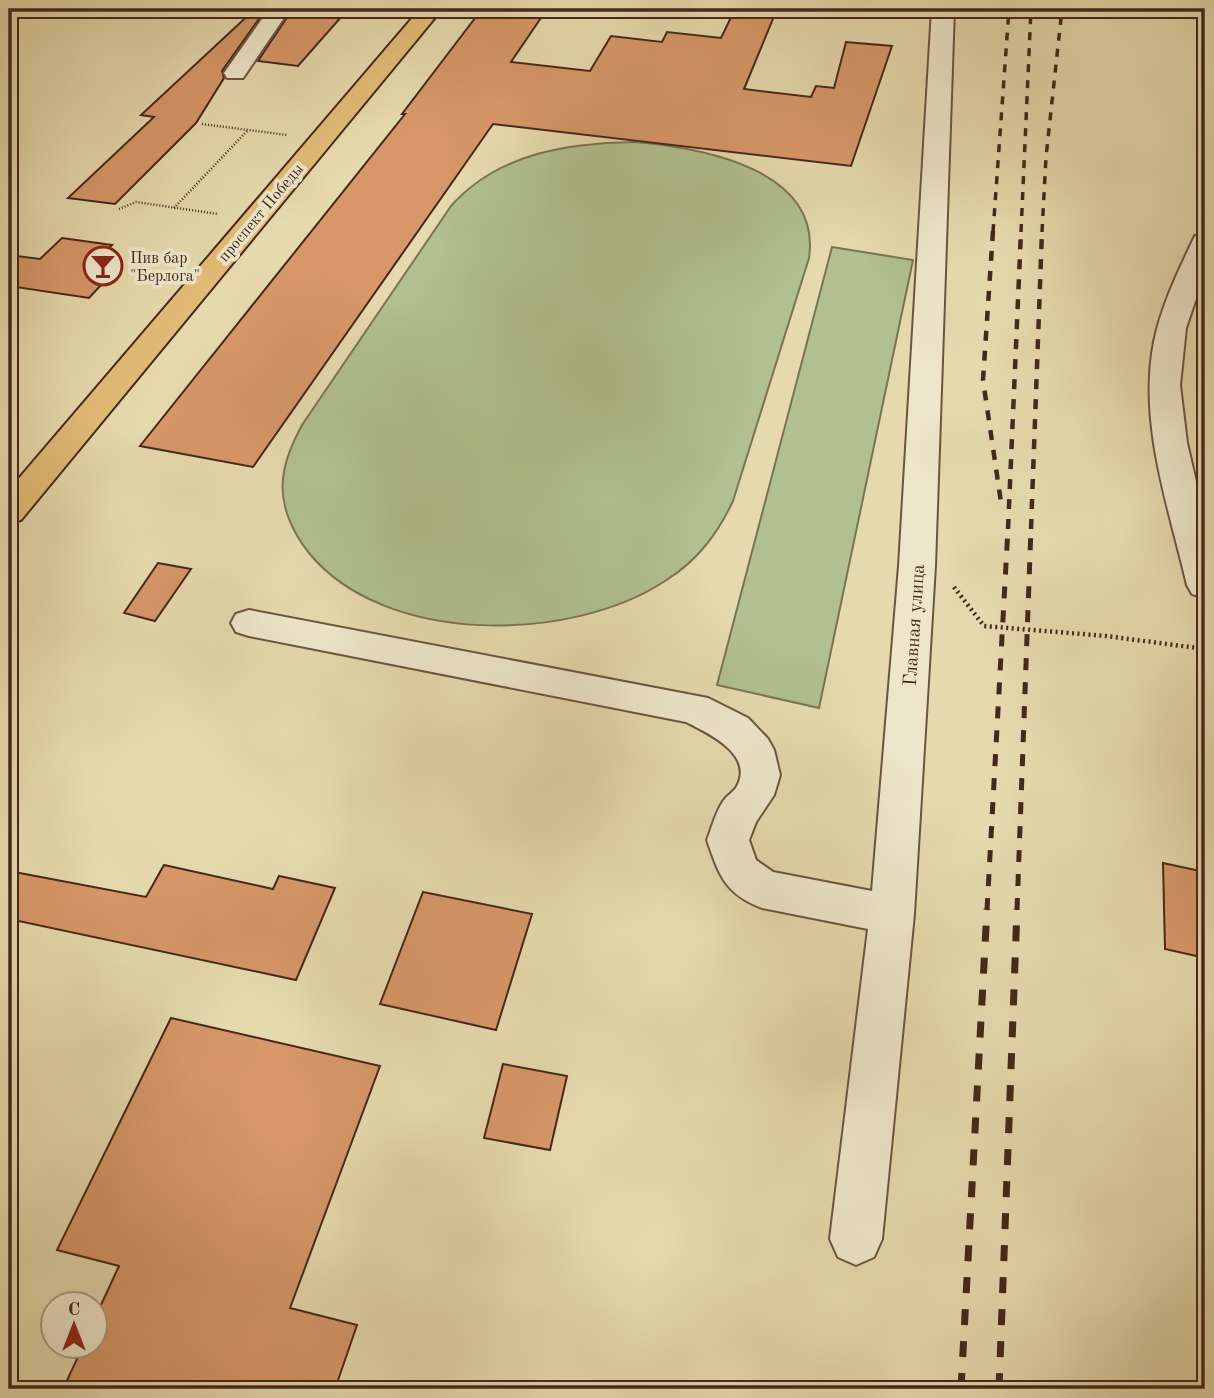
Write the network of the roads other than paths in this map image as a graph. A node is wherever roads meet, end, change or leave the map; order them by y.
1 (279, 9) edge
2 (431, 9) edge
3 (943, 9) edge
4 (235, 73) dead end
5 (1205, 242) edge
6 (9, 512) edge
7 (1205, 585) edge
8 (249, 623) dead end
9 (892, 914) junction
10 (856, 1239) dead end

1 - 4 street
2 - 6 main road, проспект Победы
3 - 9 street, Главная улица
5 - 7 street
8 - 9 street
9 - 10 street, Главная улица

